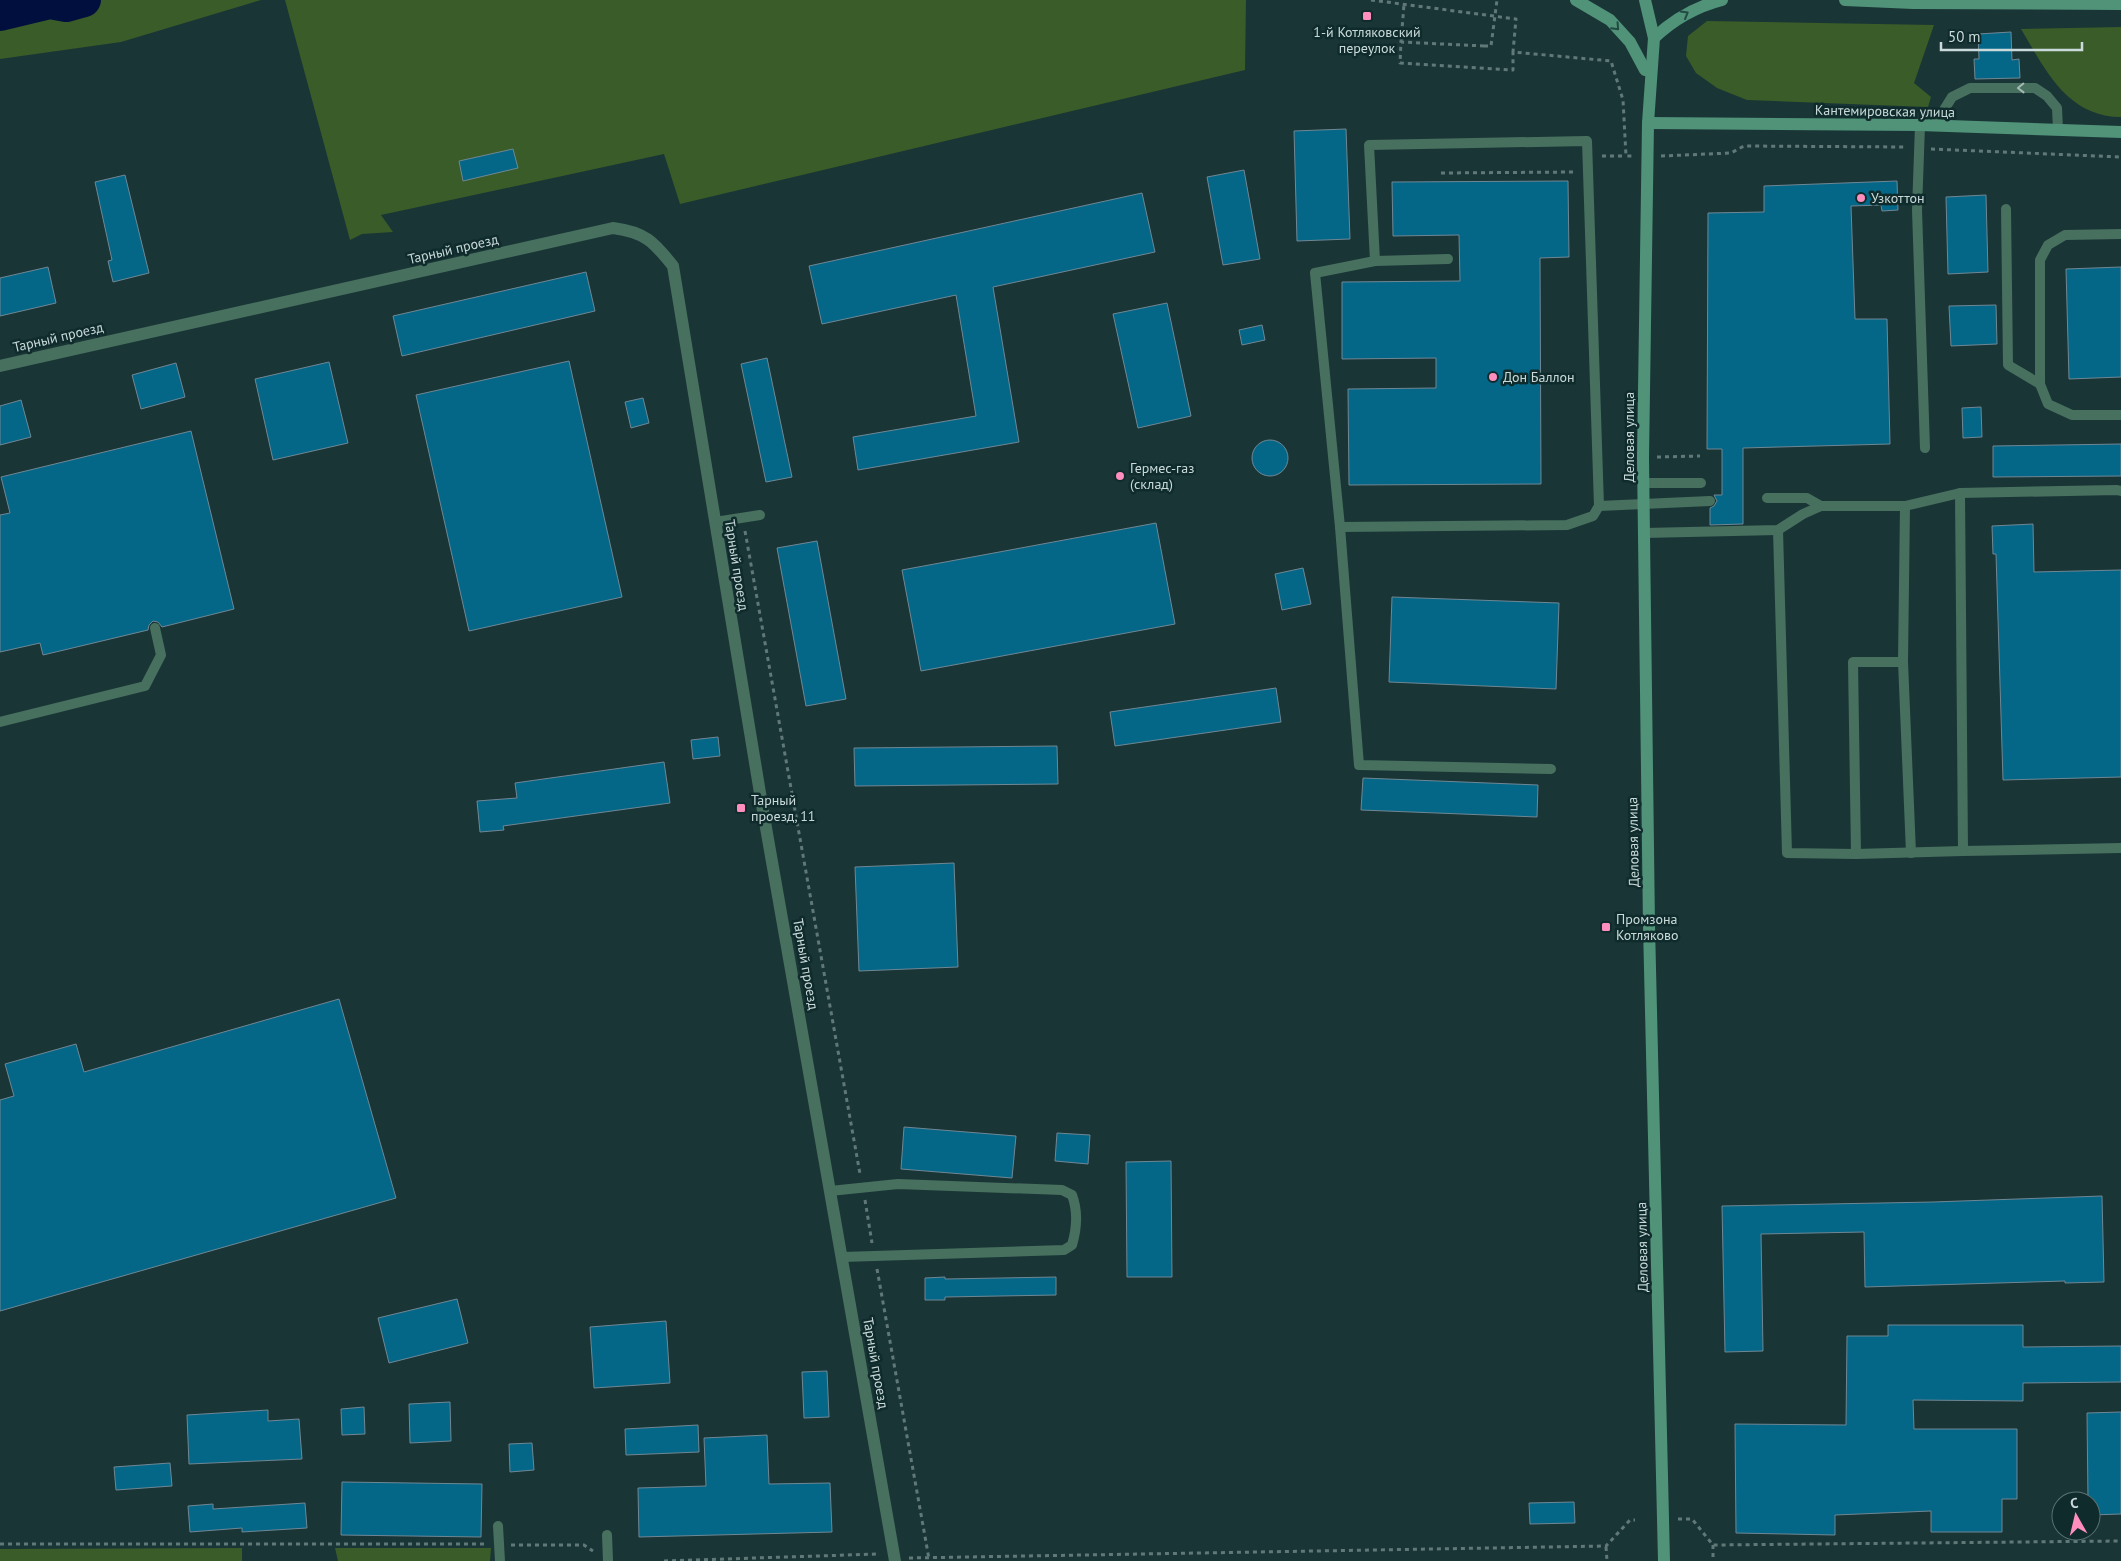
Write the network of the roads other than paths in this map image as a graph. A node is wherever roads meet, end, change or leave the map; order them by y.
1 (1576, 0) edge
2 (1645, 0) edge
3 (1722, 0) edge
4 (1845, 0) edge
5 (2121, 4) edge
6 (1654, 38) junction
7 (1645, 70) junction
8 (1648, 123) junction
9 (1920, 125) junction
10 (1934, 126) junction
11 (2058, 130) junction
12 (2121, 132) edge
13 (2006, 209) dead end
14 (2121, 234) edge
15 (1448, 260) dead end
16 (1375, 261) junction
17 (0, 366) edge
18 (2040, 384) junction
19 (2121, 415) edge
20 (1925, 448) dead end
21 (1644, 483) junction
22 (1701, 483) dead end
23 (2121, 491) edge
24 (1960, 493) junction
25 (1767, 498) dead end
26 (1710, 501) dead end
27 (1644, 503) junction
28 (1599, 506) junction
29 (1821, 506) junction
30 (1905, 506) junction
31 (760, 515) dead end
32 (715, 522) junction
33 (1340, 527) junction
34 (1778, 530) junction
35 (1644, 533) junction
36 (155, 628) dead end
37 (1903, 662) junction
38 (0, 722) edge
39 (1551, 769) dead end
40 (2121, 848) edge
41 (1964, 851) junction
42 (1911, 853) junction
43 (1856, 854) junction
44 (830, 1191) junction
45 (842, 1257) junction
46 (498, 1526) dead end
47 (607, 1535) dead end
48 (603, 1558) edge
49 (500, 1561) edge
50 (895, 1561) edge
51 (1664, 1561) edge

1 -> 7 street
2 - 6 street
2 - 7 street
6 -> 3 street
4 - 5 street
6 - 8 street
7 - 8 street
8 - 9 street, Кантемировская улица
8 - 21 street, Деловая улица
9 - 10 street, Кантемировская улица
9 - 20 lane
10 - 11 street, Кантемировская улица
11 -> 10 lane
11 - 12 street, Кантемировская улица
13 - 18 lane
14 - 18 lane
15 - 16 lane
16 - 28 lane
16 - 33 lane
17 - 32 street, Тарный проезд
18 - 19 lane
21 - 22 lane
21 - 27 street, Деловая улица
23 - 24 lane
24 - 30 lane
24 - 41 lane
25 - 29 lane
26 - 27 lane
27 - 28 lane
27 - 35 street, Деловая улица
28 - 33 lane
29 - 30 lane
29 - 34 lane
30 - 37 lane
31 - 32 lane
32 - 44 street, Тарный проезд
33 - 39 lane
34 - 35 lane
34 - 43 lane
35 - 51 street, Деловая улица
36 - 38 lane
37 - 42 lane
37 - 43 lane
40 - 41 lane
41 - 42 lane
42 - 43 lane
44 - 45 street, Тарный проезд
44 - 45 lane
45 - 50 street, Тарный проезд
46 - 49 lane
47 - 48 lane

